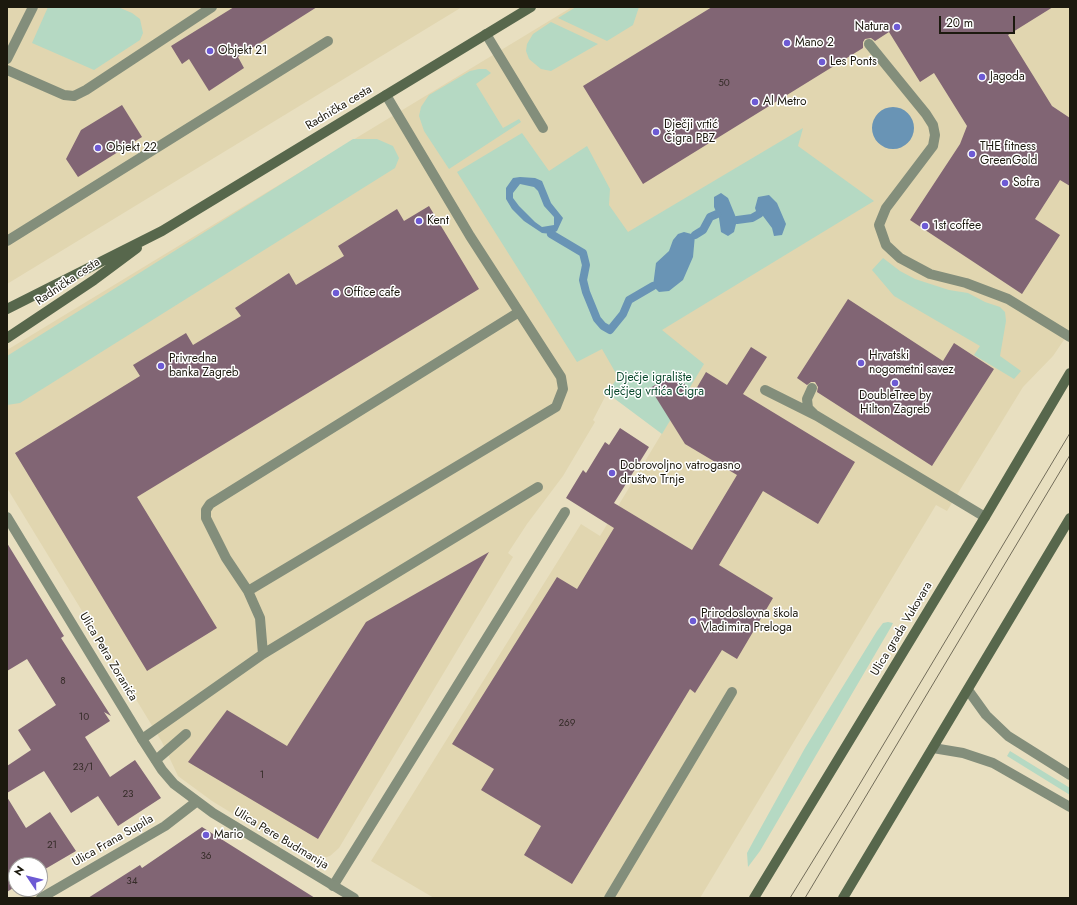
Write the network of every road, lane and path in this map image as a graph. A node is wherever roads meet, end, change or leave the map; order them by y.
1 (33, 7) edge
2 (212, 7) edge
3 (531, 7) edge
4 (486, 34) junction
5 (328, 40) dead end
6 (870, 44) dead end
7 (7, 59) edge
8 (7, 70) edge
9 (386, 95) junction
10 (543, 128) dead end
11 (162, 231) junction
12 (7, 241) edge
13 (7, 309) edge
14 (519, 312) junction
15 (1070, 337) edge
16 (7, 338) edge
17 (1070, 373) edge
18 (812, 388) dead end
19 (765, 390) dead end
20 (817, 416) junction
21 (538, 487) dead end
22 (565, 512) dead end
23 (7, 517) edge
24 (985, 517) junction
25 (1070, 518) edge
26 (248, 591) junction
27 (263, 654) junction
28 (968, 690) junction
29 (732, 692) dead end
30 (186, 734) dead end
31 (142, 739) junction
32 (933, 748) junction
33 (156, 760) junction
34 (1070, 775) edge
35 (196, 802) junction
36 (1070, 807) edge
37 (333, 886) junction
38 (41, 898) edge
39 (354, 898) edge
40 (610, 898) edge
41 (754, 898) edge
42 (843, 898) edge

1 - 7 street
2 - 8 street
3 - 4 main road, Radnička cesta
4 - 9 main road, Radnička cesta
4 - 10 street
5 - 12 street
6 - 15 street
9 - 11 main road, Radnička cesta
9 - 14 street
11 - 13 main road, Radnička cesta
11 - 16 main road, Radnička cesta
14 - 26 street
14 - 26 street
17 - 24 main road, Ulica grada Vukovara
18 - 20 street
19 - 20 street
20 - 24 street
21 - 27 street
22 - 37 street
23 - 31 street, Ulica Petra Zoranića
24 - 41 main road, Ulica grada Vukovara
25 - 28 main road
26 - 27 street
27 - 31 street
28 - 32 main road
28 - 34 street
29 - 40 street
30 - 33 street
31 - 33 street, Ulica Petra Zoranića
32 - 36 street
32 - 42 main road
33 - 35 street, Ulica Petra Zoranića
35 - 37 street, Ulica Pere Budmanija
35 - 38 street, Ulica Frana Supila
37 - 39 street, Ulica Pere Budmanija

